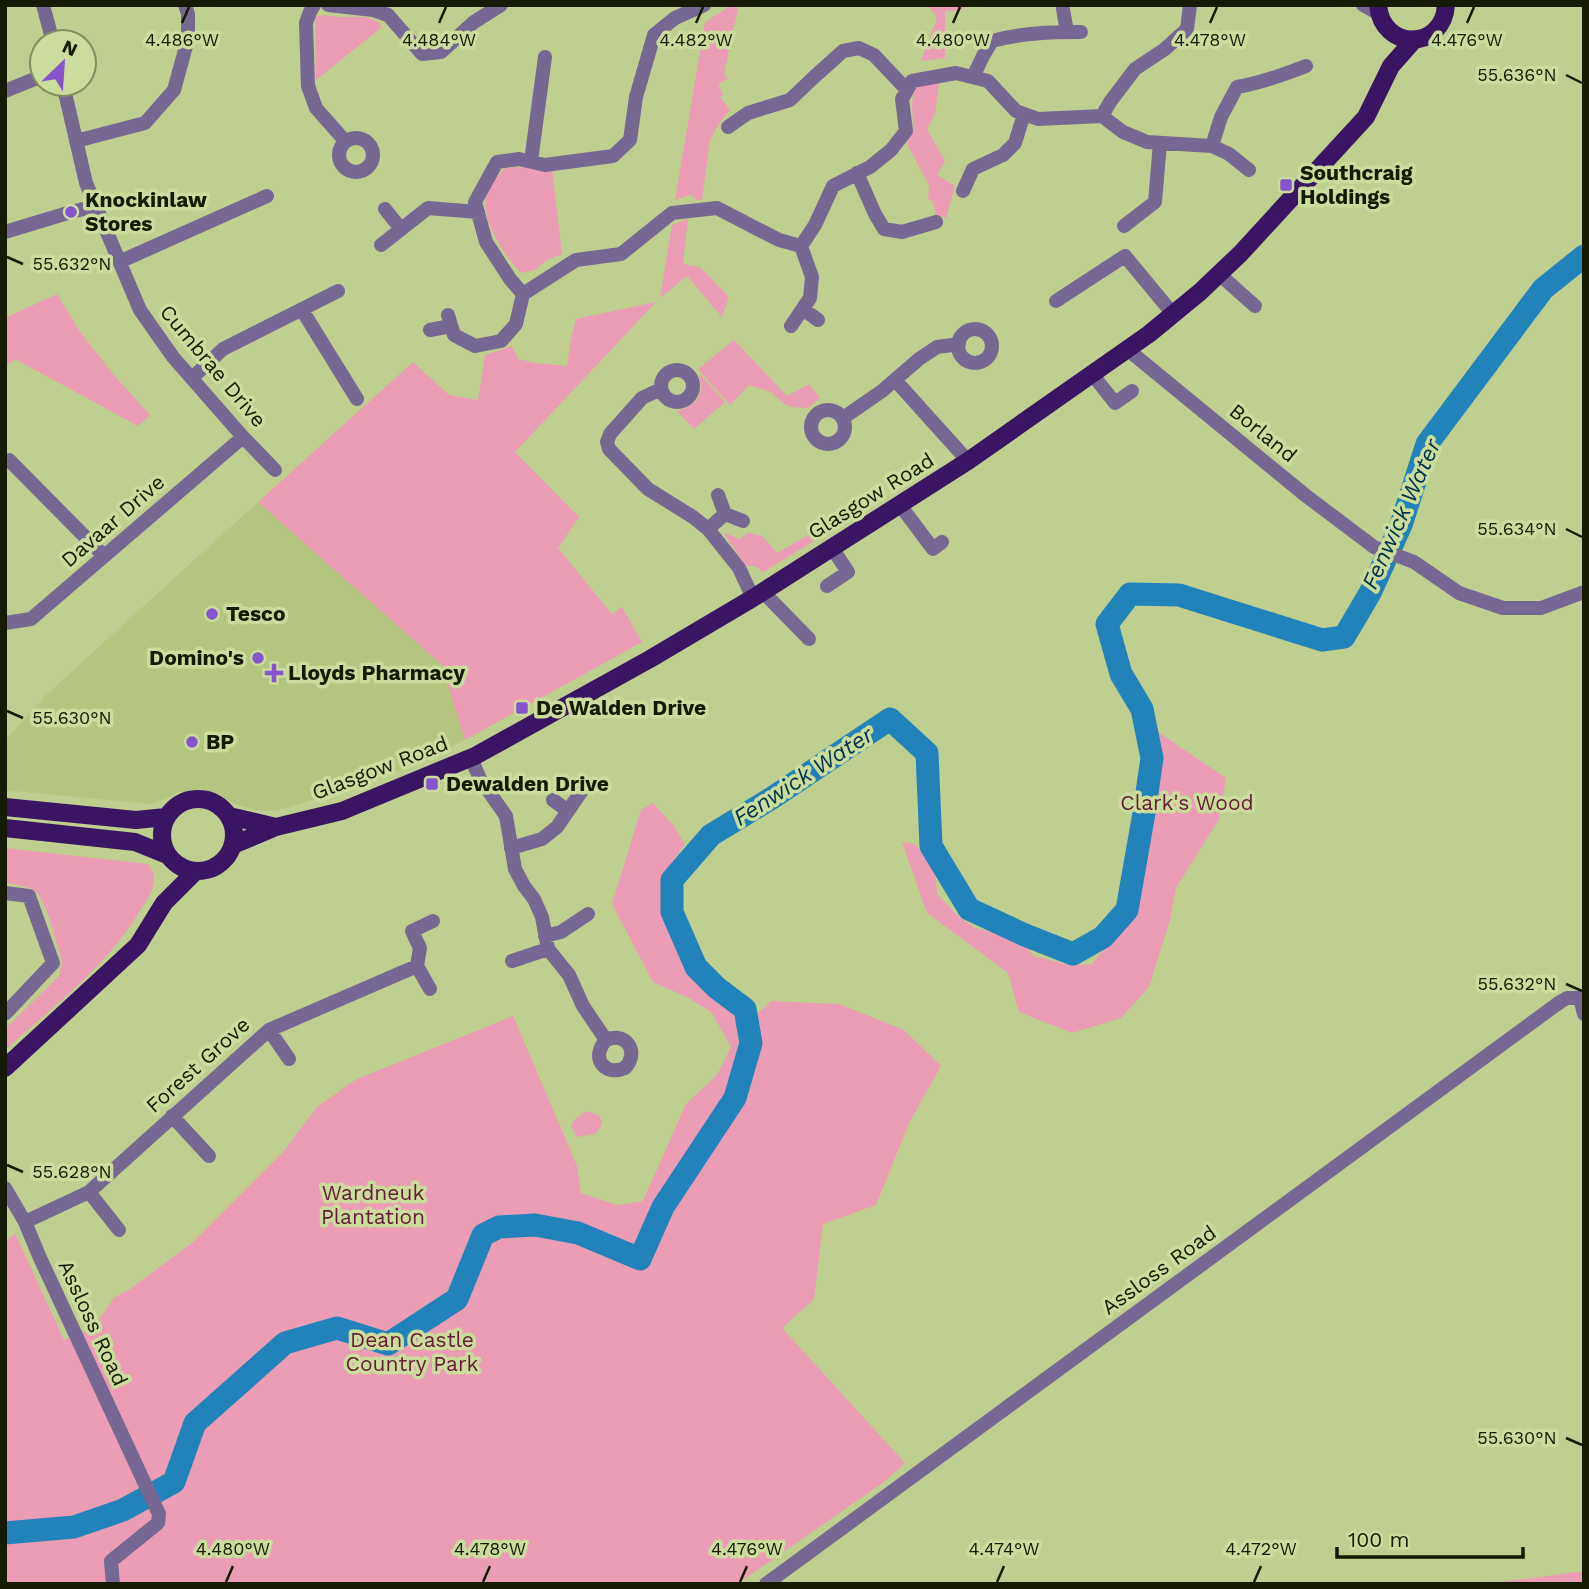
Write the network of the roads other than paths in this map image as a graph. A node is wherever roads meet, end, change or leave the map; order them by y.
1 (43, 5) edge
2 (185, 5) edge
3 (314, 5) edge
4 (328, 5) edge
5 (501, 5) edge
6 (704, 5) edge
7 (1190, 5) edge
8 (1446, 5) edge
9 (1373, 8) edge
10 (1063, 9) dead end
11 (49, 28) edge
12 (1388, 31) junction
13 (1414, 40) junction
14 (544, 57) dead end
15 (1306, 66) dead end
16 (1391, 66) junction
17 (973, 77) junction
18 (28, 82) edge
19 (907, 90) junction
20 (5, 91) edge
21 (66, 98) edge
22 (1024, 114) junction
23 (1102, 116) junction
24 (728, 127) dead end
25 (76, 141) junction
26 (345, 141) dead end
27 (1160, 143) junction
28 (1212, 146) junction
29 (531, 161) junction
30 (1249, 170) dead end
31 (858, 173) junction
32 (963, 191) dead end
33 (267, 196) dead end
34 (96, 206) junction
35 (386, 209) dead end
36 (478, 212) junction
37 (936, 222) dead end
38 (1124, 226) dead end
39 (401, 229) junction
40 (5, 232) edge
41 (382, 245) dead end
42 (801, 246) junction
43 (119, 262) junction
44 (1219, 274) junction
45 (338, 291) dead end
46 (523, 293) junction
47 (1056, 301) dead end
48 (1255, 306) dead end
49 (803, 309) junction
50 (302, 310) junction
51 (1173, 314) junction
52 (818, 320) dead end
53 (791, 326) dead end
54 (430, 330) dead end
55 (958, 344) dead end
56 (1127, 349) junction
57 (1093, 374) junction
58 (192, 378) junction
59 (895, 380) junction
60 (661, 389) dead end
61 (1132, 391) dead end
62 (357, 399) dead end
63 (843, 418) dead end
64 (243, 437) junction
65 (7, 461) edge
66 (968, 461) junction
67 (275, 470) dead end
68 (718, 495) dead end
69 (900, 505) junction
70 (726, 514) junction
71 (743, 521) dead end
72 (708, 529) junction
73 (942, 542) dead end
74 (832, 548) junction
75 (104, 556) junction
76 (827, 586) dead end
77 (1584, 592) edge
78 (758, 595) junction
79 (5, 623) edge
80 (809, 639) dead end
81 (471, 758) junction
82 (583, 789) dead end
83 (552, 800) dead end
84 (5, 807) edge
85 (568, 810) junction
86 (229, 816) junction
87 (166, 817) junction
88 (276, 827) junction
89 (5, 828) edge
90 (233, 845) junction
91 (511, 848) junction
92 (171, 860) junction
93 (195, 872) junction
94 (5, 893) edge
95 (164, 903) junction
96 (588, 914) dead end
97 (433, 921) dead end
98 (547, 942) junction
99 (512, 961) dead end
100 (417, 965) junction
101 (430, 989) dead end
102 (1582, 993) edge
103 (5, 1014) edge
104 (1584, 1014) edge
105 (269, 1030) junction
106 (606, 1040) dead end
107 (289, 1059) dead end
108 (5, 1068) edge
109 (172, 1116) junction
110 (209, 1156) dead end
111 (5, 1188) edge
112 (89, 1192) junction
113 (25, 1222) junction
114 (119, 1230) dead end
115 (113, 1584) edge
116 (766, 1584) edge

1 - 11 street
2 - 25 street
3 - 26 street
4 - 5 street
6 - 29 street
7 - 23 street
8 - 13 main road, Glasgow Road
9 - 12 main road
10 - 17 street
12 - 13 main road
12 - 16 main road
13 - 16 main road, Glasgow Road
14 - 29 street
15 - 28 street
16 - 44 main road, Glasgow Road
17 - 19 street
17 - 22 street
18 - 20 street
19 - 24 street
19 - 31 street
21 - 25 street, Cumbrae Drive
22 - 23 street
22 - 32 street
23 - 27 street
25 - 34 street, Cumbrae Drive
27 - 28 street
27 - 38 street
28 - 30 street
29 - 36 street
31 - 37 street
31 - 42 street
33 - 43 street
34 - 40 street
34 - 43 street, Cumbrae Drive
35 - 39 street
36 - 39 street
36 - 46 street
39 - 41 street
42 - 46 street
42 - 49 street
43 - 58 street, Cumbrae Drive
44 - 48 street
44 - 51 main road, Glasgow Road
45 - 50 street
46 - 54 street
47 - 51 street
49 - 52 street
49 - 53 street
50 - 58 street
50 - 62 street
51 - 56 main road, Glasgow Road
55 - 59 street
56 - 57 main road, Glasgow Road
56 - 77 street, Borland
57 - 61 street
57 - 66 main road, Glasgow Road
58 - 64 street, Cumbrae Drive
59 - 63 street
59 - 66 street
60 - 72 street
64 - 67 street, Cumbrae Drive
64 - 75 street, Davaar Drive
65 - 75 street
66 - 69 main road, Glasgow Road
68 - 70 street
69 - 73 street
69 - 74 main road, Glasgow Road
70 - 71 street
70 - 72 street
72 - 78 street
74 - 76 street
74 - 78 main road, Glasgow Road
75 - 79 street, Davaar Drive
78 - 80 street
78 - 81 main road, Glasgow Road
81 - 88 main road, Glasgow Road
81 - 91 street
82 - 85 street
83 - 85 street
84 - 87 main road
85 - 91 street
86 - 87 main road
86 - 88 main road, Glasgow Road
86 - 90 main road
87 - 92 main road
88 - 90 main road, Glasgow Road
89 - 92 main road
90 - 93 main road
91 - 98 street
92 - 93 main road
92 - 95 main road
93 - 95 main road
94 - 103 street
95 - 108 main road
96 - 98 street
97 - 100 street
98 - 99 street
98 - 106 street
100 - 101 street
100 - 105 street, Forest Grove
102 - 104 street
102 - 116 street, Assloss Road
105 - 107 street
105 - 109 street, Forest Grove
109 - 110 street
109 - 112 street, Forest Grove
111 - 113 street, Assloss Road
112 - 113 street, Forest Grove
112 - 114 street
113 - 115 street, Assloss Road

